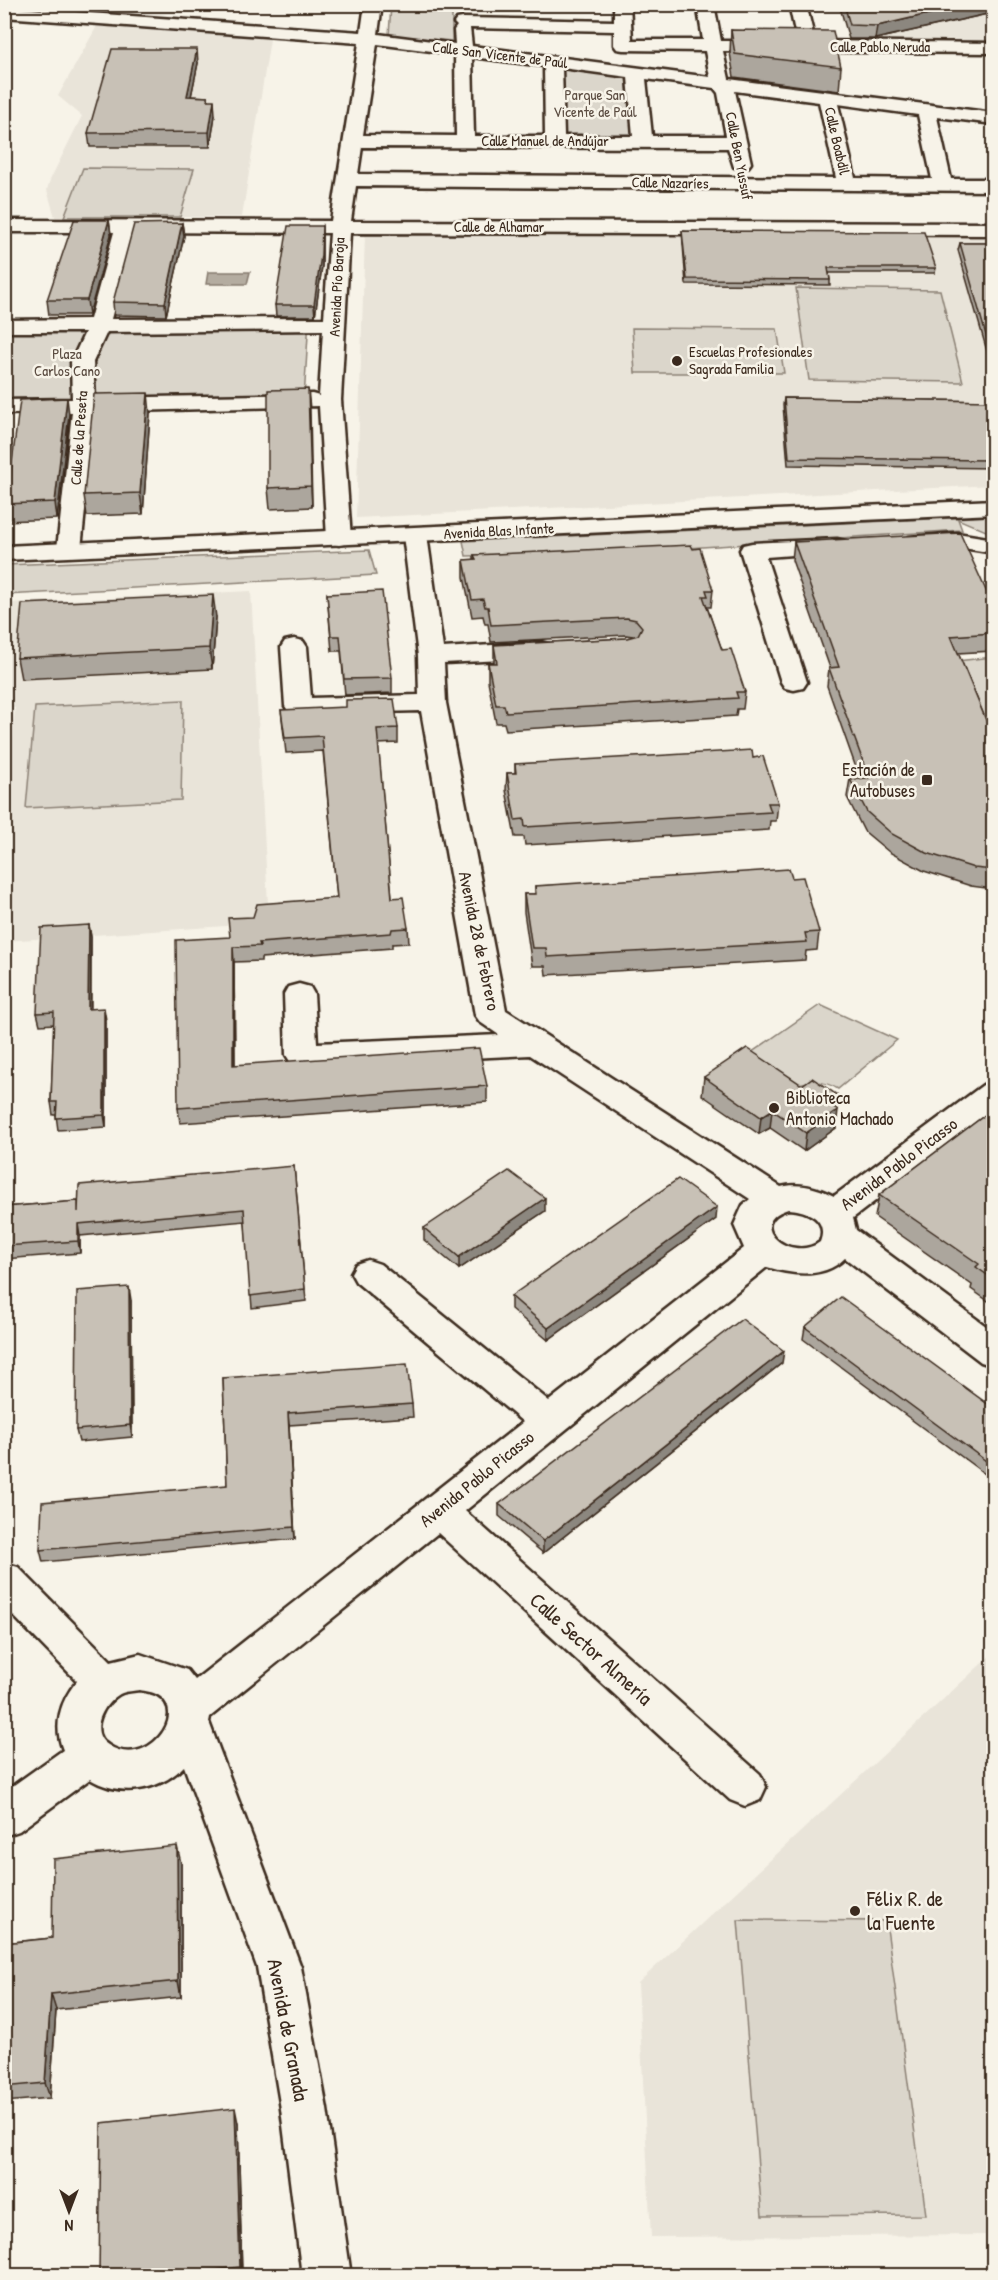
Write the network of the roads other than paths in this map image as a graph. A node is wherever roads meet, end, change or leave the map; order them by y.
1 (463, 4) edge
2 (622, 4) edge
3 (705, 4) edge
4 (797, 4) edge
5 (370, 5) edge
6 (4, 12) edge
7 (104, 12) edge
8 (463, 24) junction
9 (623, 26) junction
10 (369, 38) junction
11 (714, 45) junction
12 (807, 46) junction
13 (838, 47) junction
14 (993, 48) edge
15 (462, 50) junction
16 (553, 62) junction
17 (636, 72) junction
18 (721, 85) junction
19 (827, 98) junction
20 (852, 101) junction
21 (926, 110) junction
22 (993, 119) edge
23 (352, 141) junction
24 (465, 141) junction
25 (555, 141) junction
26 (643, 141) junction
27 (737, 142) junction
28 (346, 180) junction
29 (745, 184) junction
30 (943, 184) junction
31 (847, 185) junction
32 (993, 185) edge
33 (126, 225) junction
34 (4, 226) edge
35 (340, 226) junction
36 (754, 229) junction
37 (993, 229) edge
38 (334, 324) junction
39 (4, 326) edge
40 (99, 326) junction
41 (330, 400) junction
42 (84, 406) junction
43 (4, 407) edge
44 (993, 507) edge
45 (415, 535) junction
46 (339, 538) junction
47 (900, 543) edge
48 (866, 544) edge
49 (993, 546) edge
50 (69, 549) junction
51 (4, 553) edge
52 (294, 647) dead end
53 (568, 648) edge
54 (431, 656) junction
55 (794, 682) dead end
56 (433, 703) junction
57 (298, 994) dead end
58 (535, 1044) junction
59 (993, 1093) edge
60 (775, 1199) junction
61 (843, 1218) junction
62 (764, 1251) junction
63 (368, 1273) dead end
64 (993, 1352) edge
65 (549, 1422) junction
66 (438, 1510) junction
67 (4, 1579) edge
68 (105, 1682) junction
69 (190, 1716) junction
70 (89, 1756) junction
71 (745, 1787) dead end
72 (4, 1817) edge
73 (327, 2276) edge

1 - 8 street
2 - 9 street
3 - 11 street, Calle Ben Yussuf
4 - 12 street
5 - 10 street, Avenida Pío Baroja
6 - 7 street, Calle San Vicente de Paúl
7 - 10 street, Calle San Vicente de Paúl
8 - 9 street
8 - 15 street
9 - 11 street, Calle Pablo Neruda
10 - 15 street, Calle San Vicente de Paúl
10 - 23 street, Avenida Pío Baroja
11 - 12 street, Calle Pablo Neruda
11 - 18 street, Calle Ben Yussuf
12 - 13 street, Calle Pablo Neruda
13 - 14 street, Calle Pablo Neruda
13 - 20 street
15 - 16 street, Calle San Vicente de Paúl
15 - 24 street
16 - 17 street, Calle San Vicente de Paúl
16 - 25 street
17 - 18 street, Calle San Vicente de Paúl
17 - 26 street
18 - 19 street, Calle San Vicente de Paúl
18 - 27 street, Calle Ben Yussuf
19 - 20 street, Calle San Vicente de Paúl
19 - 31 street, Calle Boabdil
20 - 21 street, Calle San Vicente de Paúl
21 - 22 street, Calle San Vicente de Paúl
21 - 30 street
23 - 24 street, Calle Manuel de Andújar
23 - 28 street, Avenida Pío Baroja
24 - 25 street, Calle Manuel de Andújar
25 - 26 street, Calle Manuel de Andújar
26 - 27 street, Calle Manuel de Andújar
27 - 29 street, Calle Ben Yussuf
28 - 29 street, Calle Nazaríes
28 - 35 street, Avenida Pío Baroja
29 - 31 street, Calle Nazaríes
29 - 36 street, Calle Ben Yussuf
30 - 31 street, Calle Nazaríes
30 - 32 street, Calle Nazaríes
33 - 34 street, Calle de Alhamar
33 - 35 street, Calle de Alhamar
33 - 40 street, Calle de la Peseta
35 - 36 street, Calle de Alhamar
35 - 38 street, Avenida Pío Baroja
36 - 37 street, Calle de Alhamar
38 - 40 street
38 - 41 street, Avenida Pío Baroja
39 - 40 street
40 - 42 street, Calle de la Peseta
41 - 42 street
41 - 46 street, Avenida Pío Baroja
42 - 43 street
42 - 50 street, Calle de la Peseta
44 - 45 street, Avenida Blas Infante
45 - 46 street, Avenida Blas Infante
45 - 54 street, Avenida 28 de Febrero
46 - 50 street, Avenida Blas Infante
47 - 49 street
48 - 55 street
50 - 51 street, Avenida Blas Infante
52 - 56 street
53 - 54 street
54 - 56 street, Avenida 28 de Febrero
56 - 58 street, Avenida 28 de Febrero
57 - 58 street
58 - 60 street, Avenida 28 de Febrero
59 - 61 street, Avenida Pablo Picasso
60 - 61 street
60 - 62 street
61 - 62 street
61 - 64 street
62 - 65 street, Avenida Pablo Picasso
63 - 65 street
65 - 66 street, Avenida Pablo Picasso
66 - 69 street, Avenida Pablo Picasso
66 - 71 street, Calle Sector Almería
67 - 68 street
68 - 69 street
68 - 70 street
69 - 70 street
69 - 73 street, Avenida de Granada
70 - 72 street

